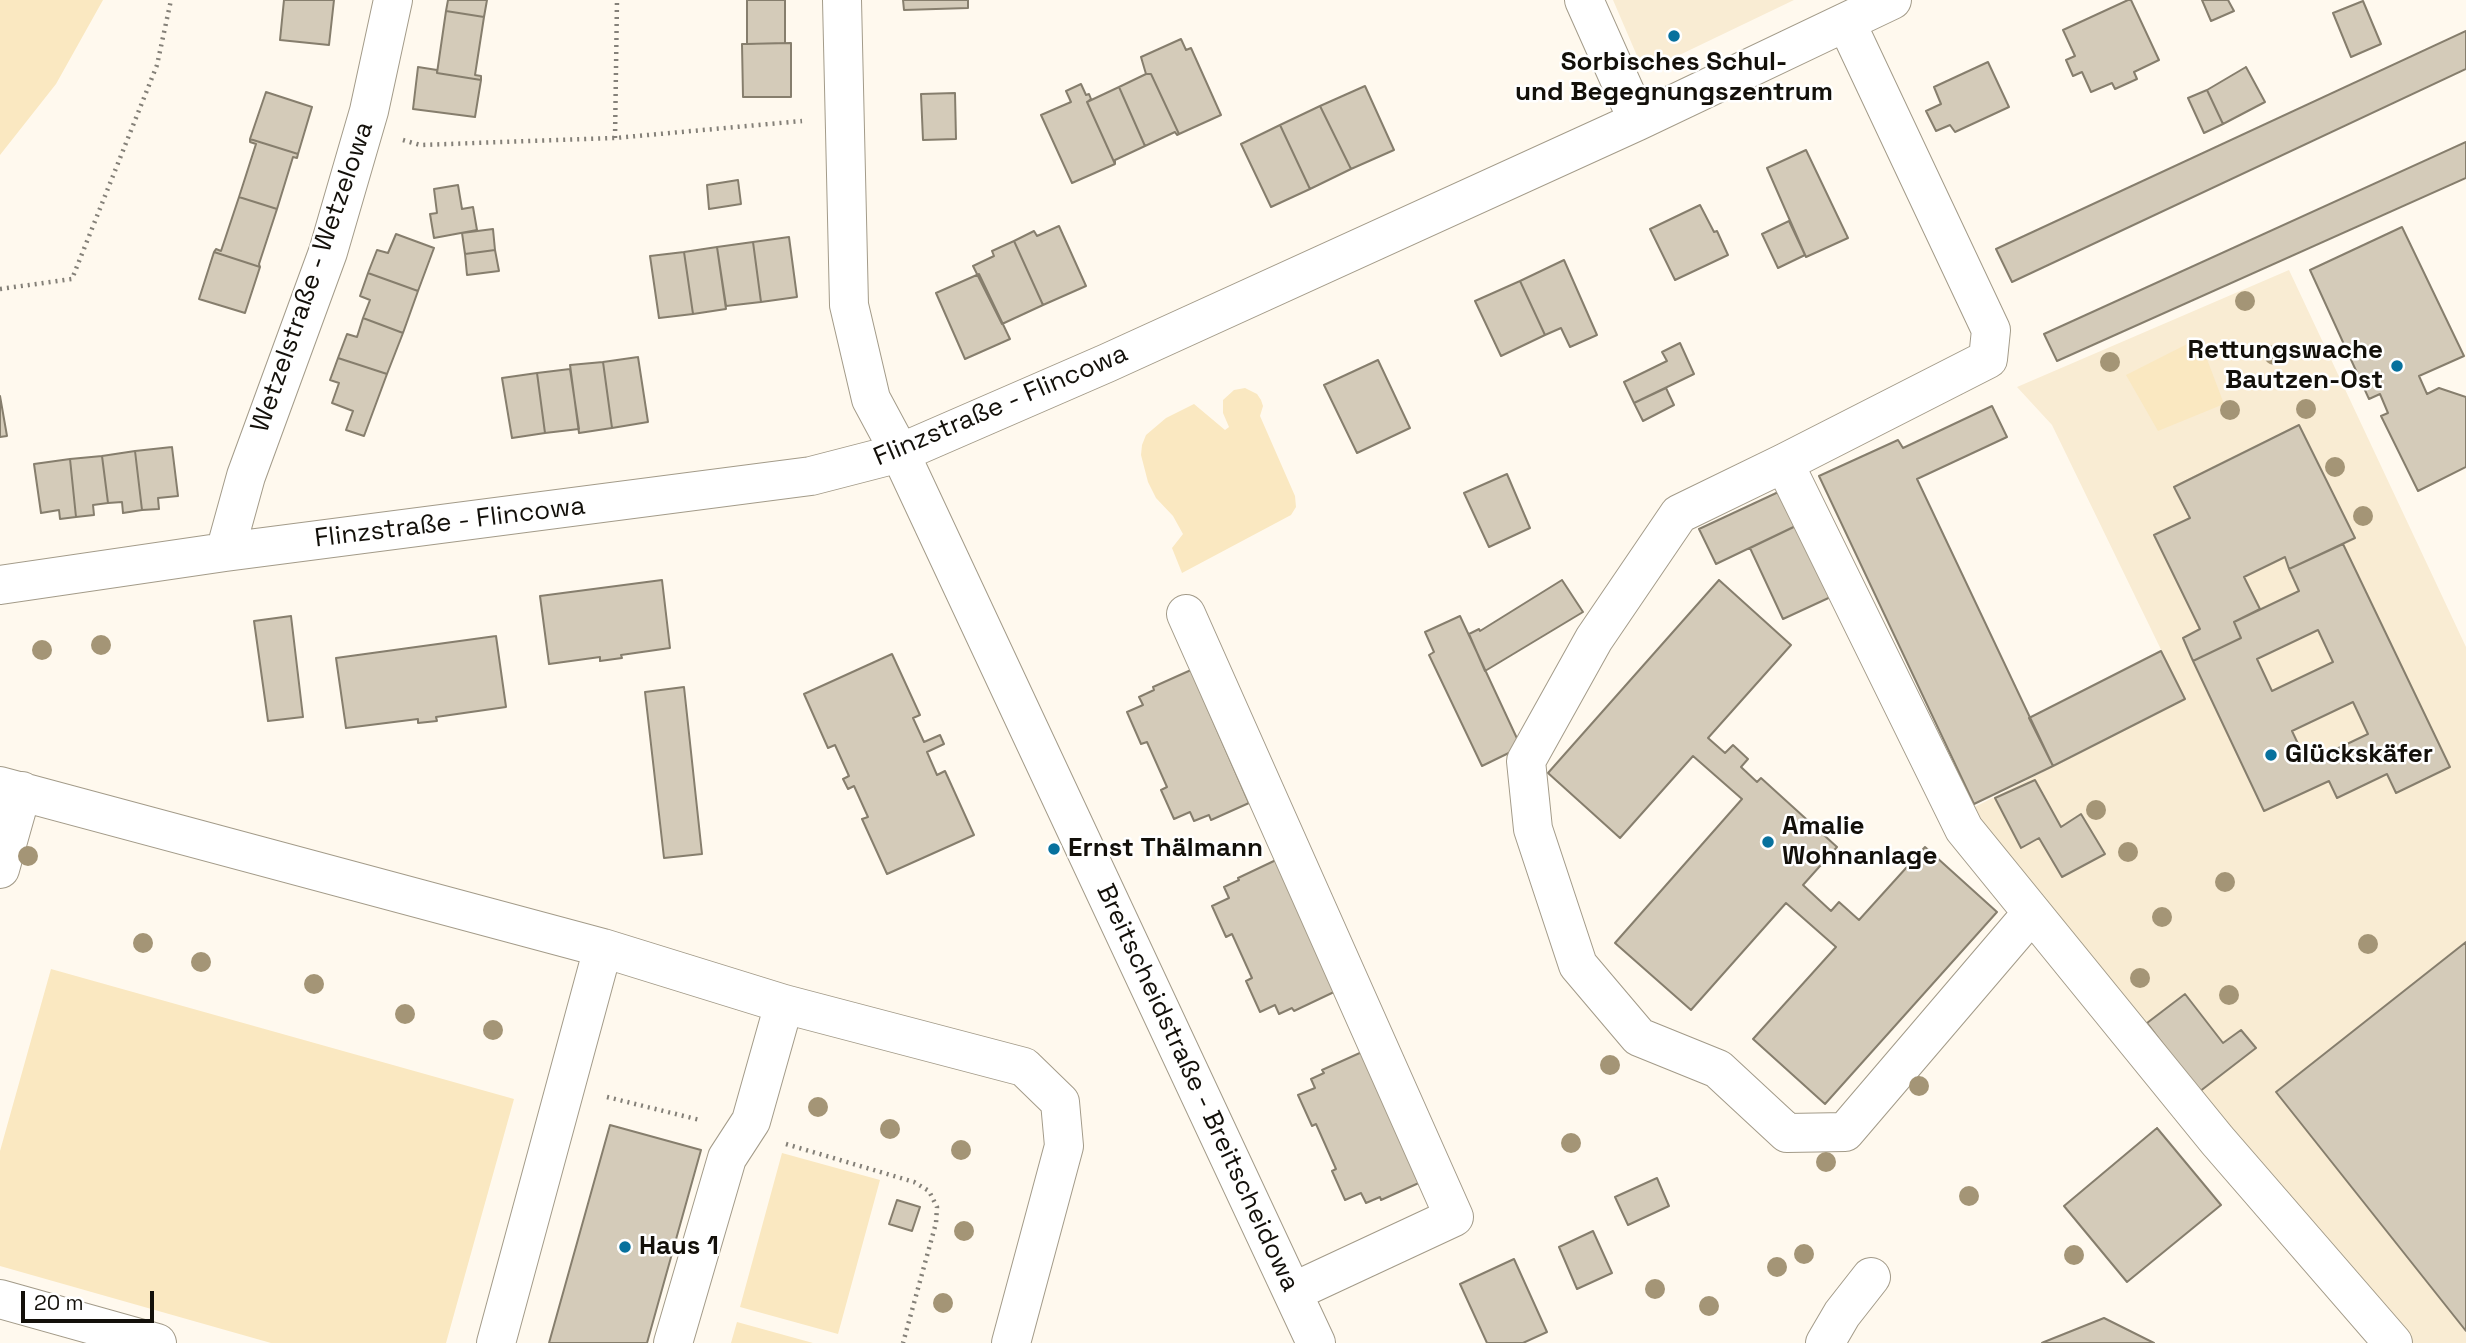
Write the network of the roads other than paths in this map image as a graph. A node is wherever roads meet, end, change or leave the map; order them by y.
1 (393, 0) edge
2 (842, 0) edge
3 (1584, 0) edge
4 (1892, 0) edge
5 (1846, 22) junction
6 (1638, 121) junction
7 (900, 453) junction
8 (1784, 463) junction
9 (225, 552) junction
10 (0, 585) edge
11 (1186, 614) dead end
12 (11, 789) edge
13 (0, 869) edge
14 (2032, 913) junction
15 (603, 948) junction
16 (785, 1004) junction
17 (1871, 1277) dead end
18 (1293, 1292) junction
19 (0, 1299) edge
20 (157, 1343) edge
21 (496, 1343) edge
22 (673, 1343) edge
23 (1011, 1343) edge
24 (1316, 1343) edge
25 (1825, 1343) edge
26 (2393, 1343) edge

1 - 9 street, Wetzelstraße - Wetzelowa
2 - 7 street, Breitscheidstraße - Breitscheidowa
3 - 6 street
4 - 5 street, Flinzstraße - Flincowa
5 - 6 street, Flinzstraße - Flincowa
5 - 8 street
6 - 7 street, Flinzstraße - Flincowa
7 - 9 street, Flinzstraße - Flincowa
7 - 18 street, Breitscheidstraße - Breitscheidowa
8 - 14 street
8 - 14 street
9 - 10 street, Flinzstraße - Flincowa
11 - 18 street
12 - 13 street
12 - 15 street
14 - 26 street
15 - 16 street
15 - 21 street
16 - 22 street
16 - 23 street
17 - 25 street
18 - 24 street, Breitscheidstraße - Breitscheidowa
19 - 20 street

